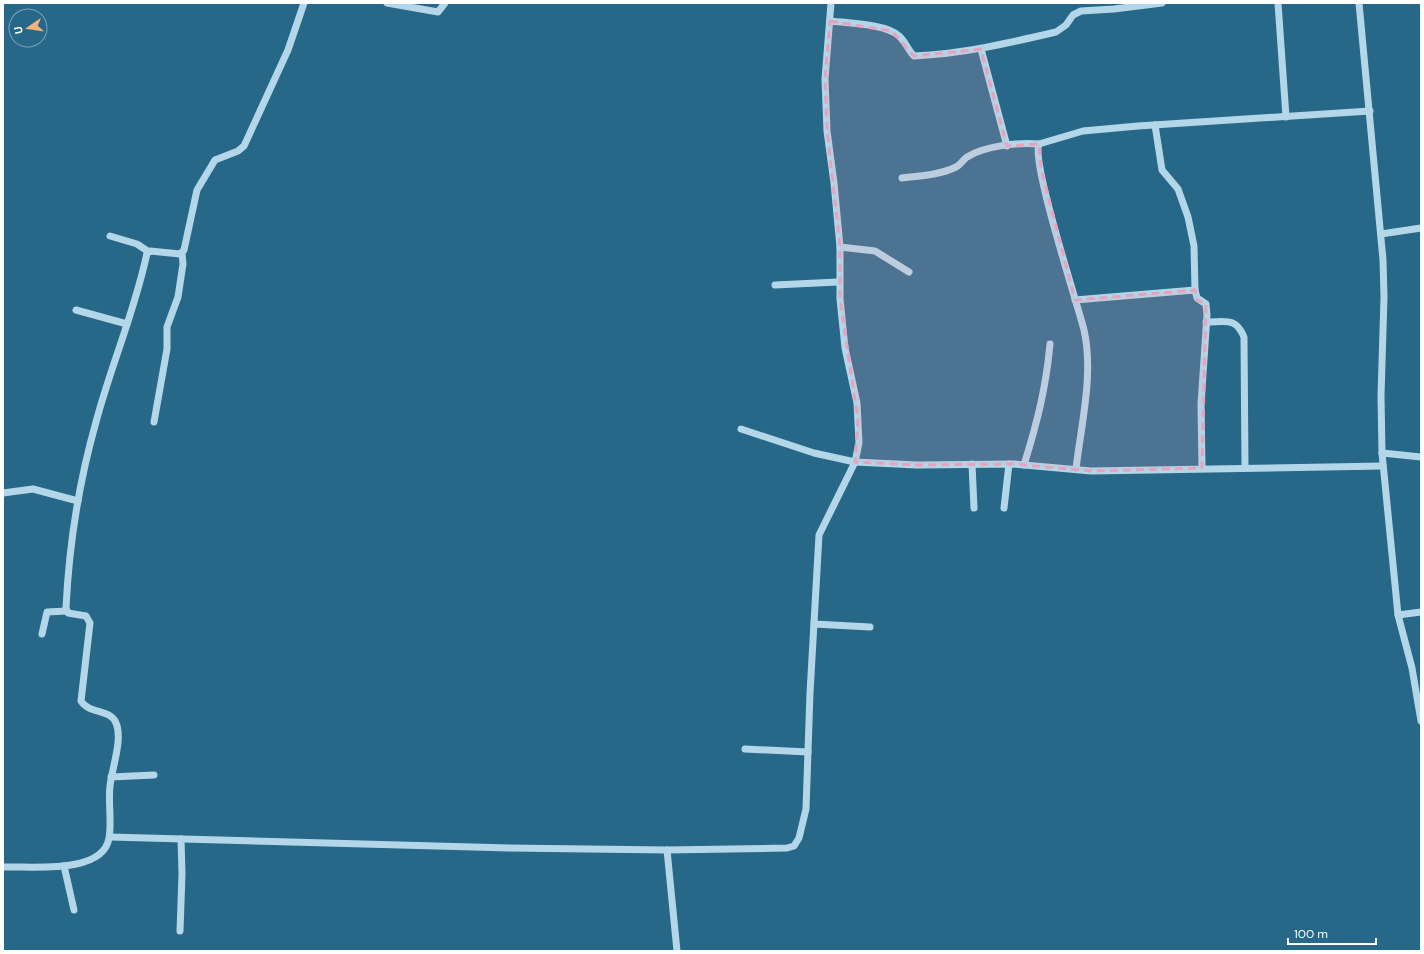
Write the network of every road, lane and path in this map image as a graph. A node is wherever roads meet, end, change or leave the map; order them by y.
1 (304, 3) edge
2 (387, 3) edge
3 (445, 3) edge
4 (831, 3) edge
5 (1162, 3) edge
6 (1278, 3) edge
7 (1360, 3) edge
8 (404, 5) edge
9 (830, 21) junction
10 (981, 49) junction
11 (1370, 110) junction
12 (1286, 117) junction
13 (1156, 125) junction
14 (1039, 144) junction
15 (1007, 146) junction
16 (902, 178) dead end
17 (1421, 228) edge
18 (1381, 234) junction
19 (110, 236) dead end
20 (840, 247) junction
21 (149, 252) junction
22 (182, 253) junction
23 (909, 272) dead end
24 (838, 282) junction
25 (775, 285) dead end
26 (1195, 290) junction
27 (1075, 300) junction
28 (76, 310) dead end
29 (1206, 322) junction
30 (127, 324) junction
31 (1050, 344) dead end
32 (154, 422) dead end
33 (741, 429) dead end
34 (1382, 453) junction
35 (1421, 456) edge
36 (855, 462) junction
37 (972, 464) junction
38 (1009, 464) junction
39 (1024, 464) junction
40 (1383, 466) junction
41 (1202, 468) junction
42 (1245, 468) junction
43 (1076, 469) junction
44 (3, 493) edge
45 (78, 501) junction
46 (974, 508) dead end
47 (1004, 508) dead end
48 (67, 611) junction
49 (1421, 612) edge
50 (1398, 615) junction
51 (814, 624) junction
52 (870, 627) dead end
53 (42, 634) dead end
54 (1421, 721) edge
55 (745, 749) dead end
56 (808, 752) junction
57 (154, 775) dead end
58 (111, 777) junction
59 (110, 837) junction
60 (181, 839) junction
61 (667, 850) junction
62 (64, 866) junction
63 (3, 867) edge
64 (74, 910) dead end
65 (180, 931) dead end
66 (677, 951) edge

1 - 22 street
2 - 8 street
3 - 8 street
4 - 9 street
5 - 10 street
6 - 12 street
7 - 11 street
9 - 10 street
9 - 20 street
10 - 15 street
11 - 12 street
11 - 18 street
12 - 13 street
13 - 14 street
13 - 26 street
14 - 15 street
14 - 27 street
15 - 16 street
17 - 18 street
18 - 34 street
19 - 21 street
20 - 23 street
20 - 24 street
21 - 22 street
21 - 30 street
22 - 32 street
24 - 25 street
24 - 36 street
26 - 27 street
26 - 29 street
27 - 43 street
28 - 30 street
29 - 41 street
29 - 42 street
30 - 45 street
31 - 39 street
33 - 36 street
34 - 35 street
34 - 40 street
36 - 37 street
36 - 51 street
37 - 38 street
37 - 46 street
38 - 39 street
38 - 47 street
39 - 43 street
40 - 42 street
40 - 50 street
41 - 42 street
41 - 43 street
44 - 45 street
45 - 48 street
48 - 53 street
48 - 58 street
49 - 50 street
50 - 54 street
51 - 52 street
51 - 56 street
55 - 56 street
56 - 61 street
57 - 58 street
58 - 59 street
59 - 60 street
59 - 62 street
60 - 61 street
60 - 65 street
61 - 66 street
62 - 63 street
62 - 64 street

